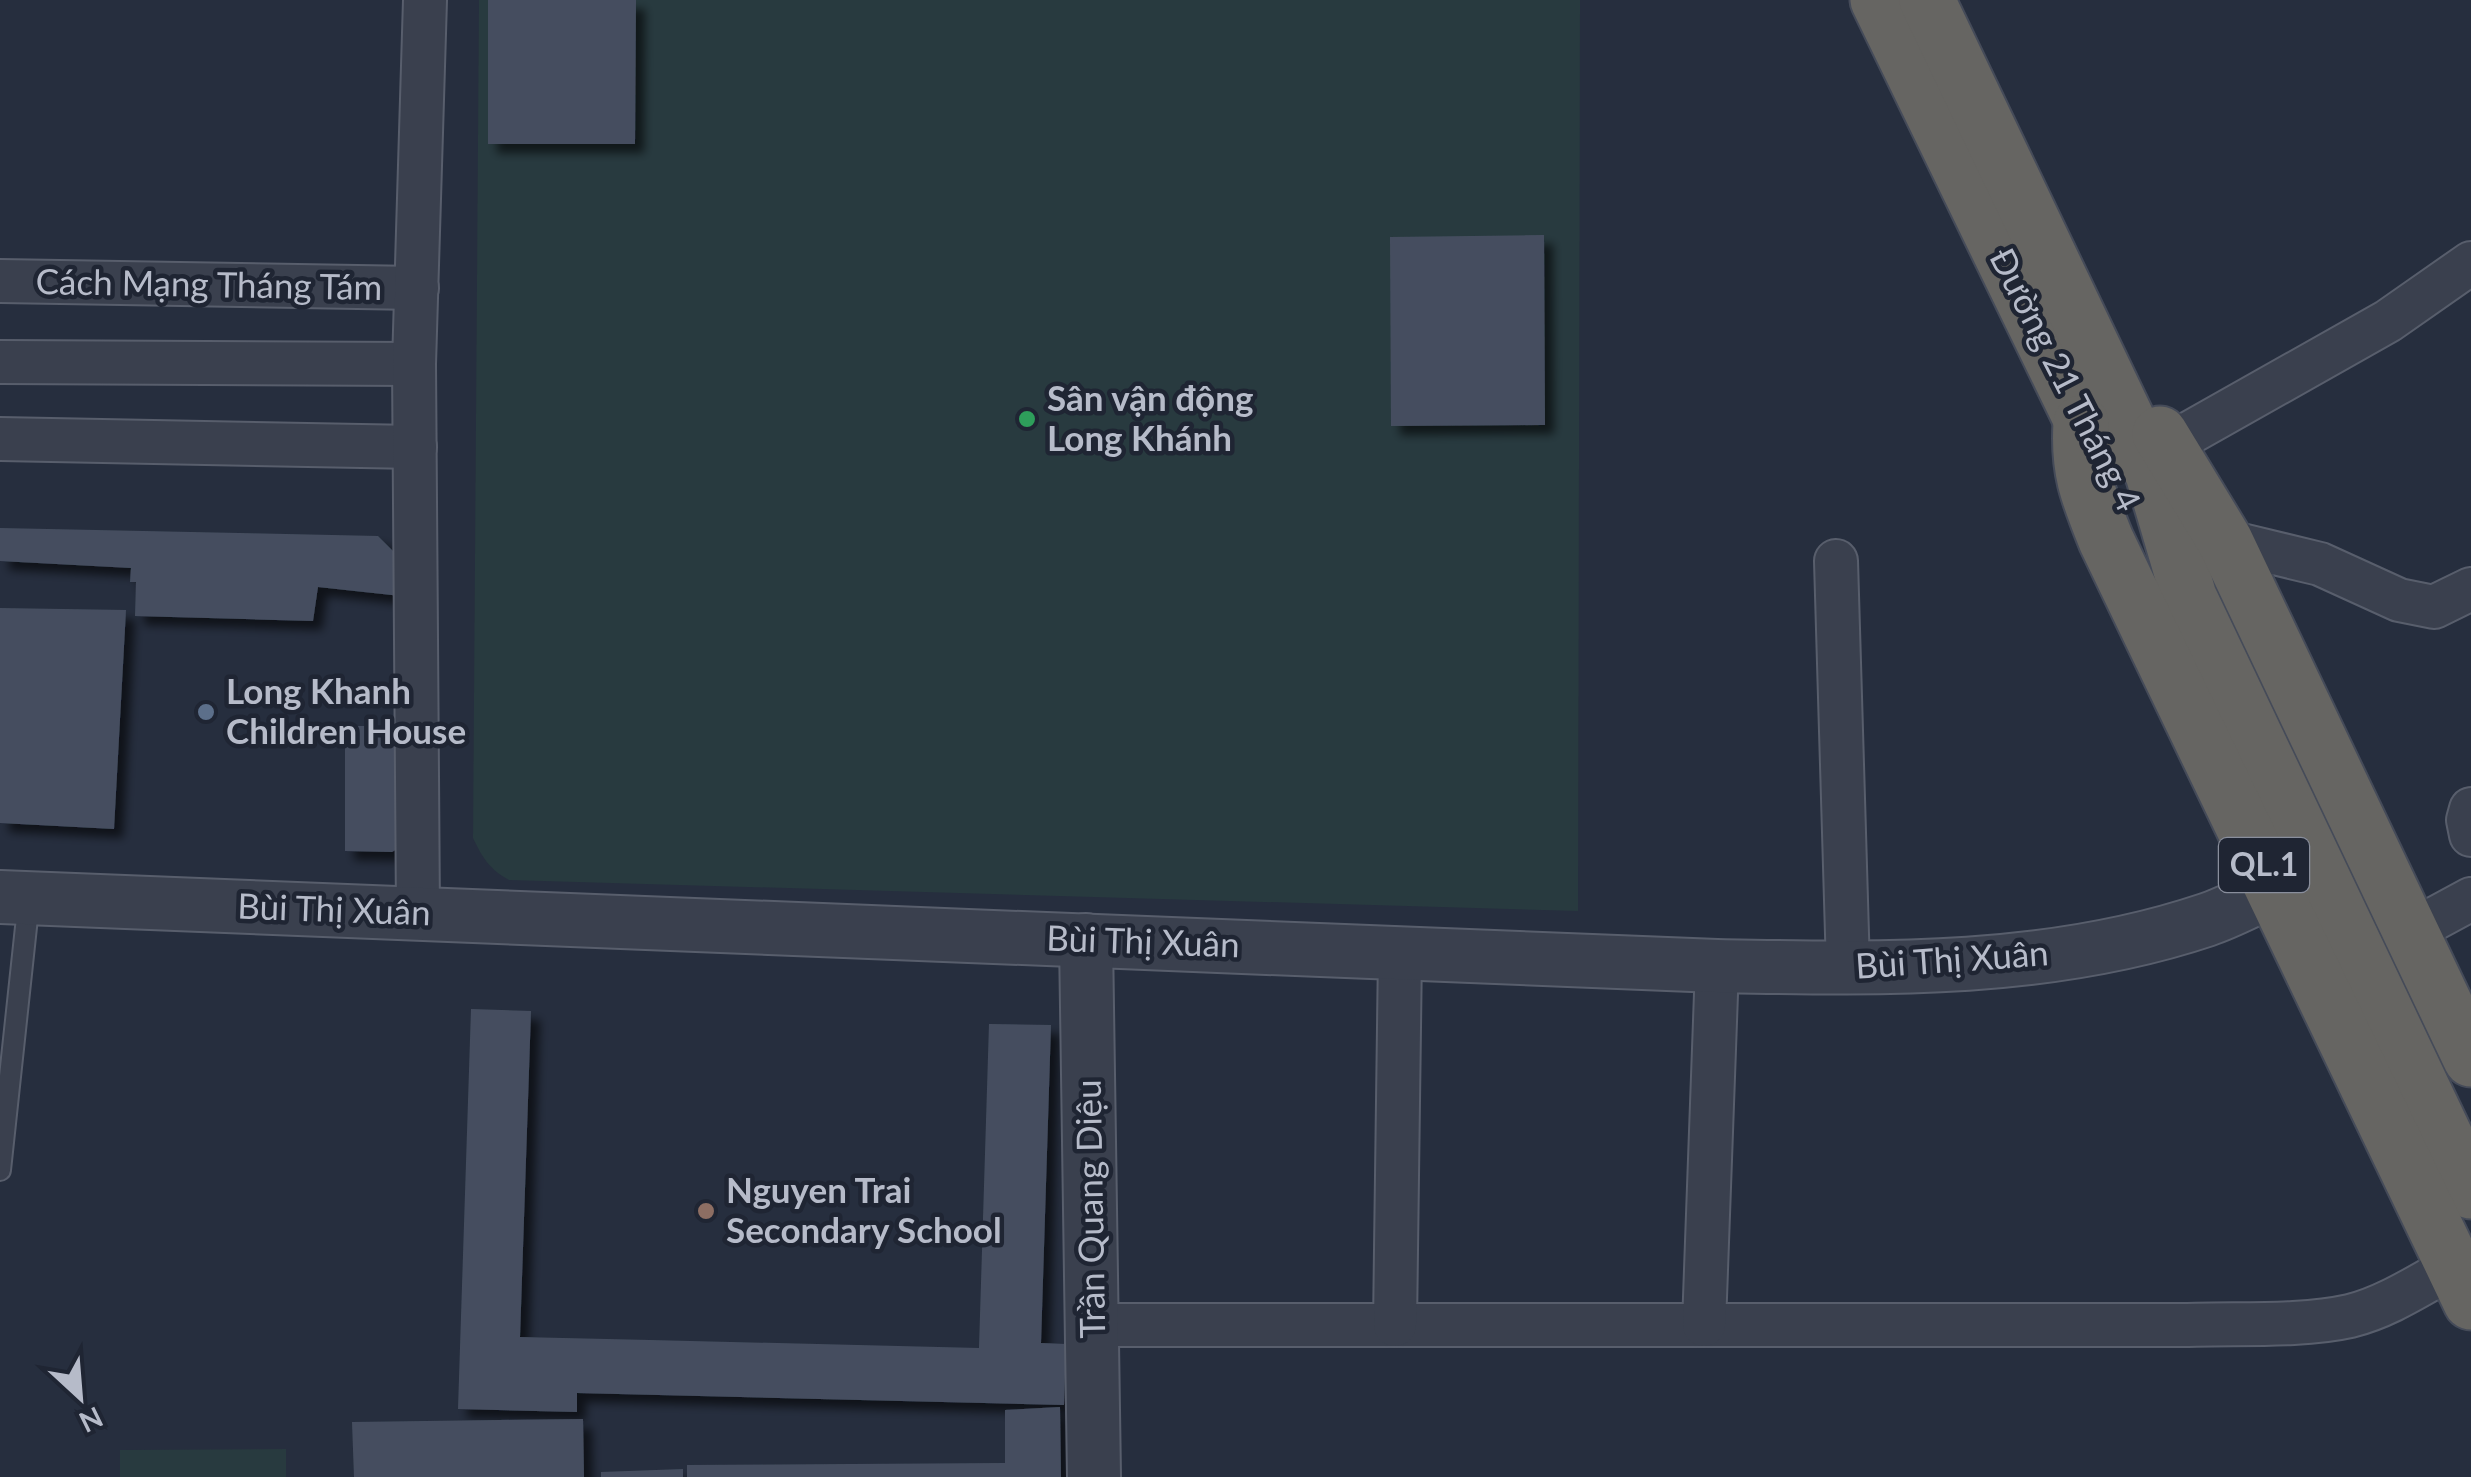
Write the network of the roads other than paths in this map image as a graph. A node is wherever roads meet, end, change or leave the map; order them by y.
1 (425, 0) edge
2 (1878, 0) edge
3 (1927, 0) edge
4 (2471, 262) edge
5 (0, 281) edge
6 (417, 288) junction
7 (0, 362) edge
8 (414, 364) junction
9 (2100, 413) junction
10 (0, 439) edge
11 (2170, 444) junction
12 (414, 447) junction
13 (2225, 541) junction
14 (1836, 561) dead end
15 (2471, 590) edge
16 (2471, 810) edge
17 (2471, 834) edge
18 (2276, 889) junction
19 (15, 897) edge
20 (2471, 899) edge
21 (418, 914) junction
22 (2410, 932) junction
23 (1086, 940) junction
24 (1400, 953) junction
25 (1717, 966) junction
26 (1848, 968) junction
27 (2471, 1059) edge
28 (0, 1170) edge
29 (2471, 1190) edge
30 (2462, 1284) edge
31 (1396, 1324) junction
32 (1092, 1325) junction
33 (1704, 1325) junction
34 (1094, 1477) edge

1 - 6 street
2 - 9 highway, Đường 21 Tháng 4 / QL.1
3 - 9 highway, Đường 21 Tháng 4 / QL.1
4 - 11 street
5 - 6 street, Cách Mạng Tháng Tám
6 - 8 street
7 - 8 street
8 - 12 street
9 - 11 highway, QL.1
9 - 18 highway, QL.1
9 - 29 highway, Đường 21 Tháng 4 / QL.1
10 - 12 street
11 - 13 highway, QL.1
12 - 21 street
13 - 15 street
13 - 22 highway, QL.1
14 - 26 street
16 - 17 street
18 - 26 street, Bùi Thị Xuân
18 - 30 highway, QL.1
19 - 21 street, Bùi Thị Xuân
19 - 28 lane
20 - 22 street
21 - 23 street, Bùi Thị Xuân
22 - 27 highway, QL.1
23 - 24 street, Bùi Thị Xuân
23 - 32 street, Trần Quang Diệu
24 - 25 street, Bùi Thị Xuân
24 - 31 street
25 - 26 street, Bùi Thị Xuân
25 - 33 street
30 - 33 street
31 - 32 street
31 - 33 street
32 - 34 street, Trần Quang Diệu

